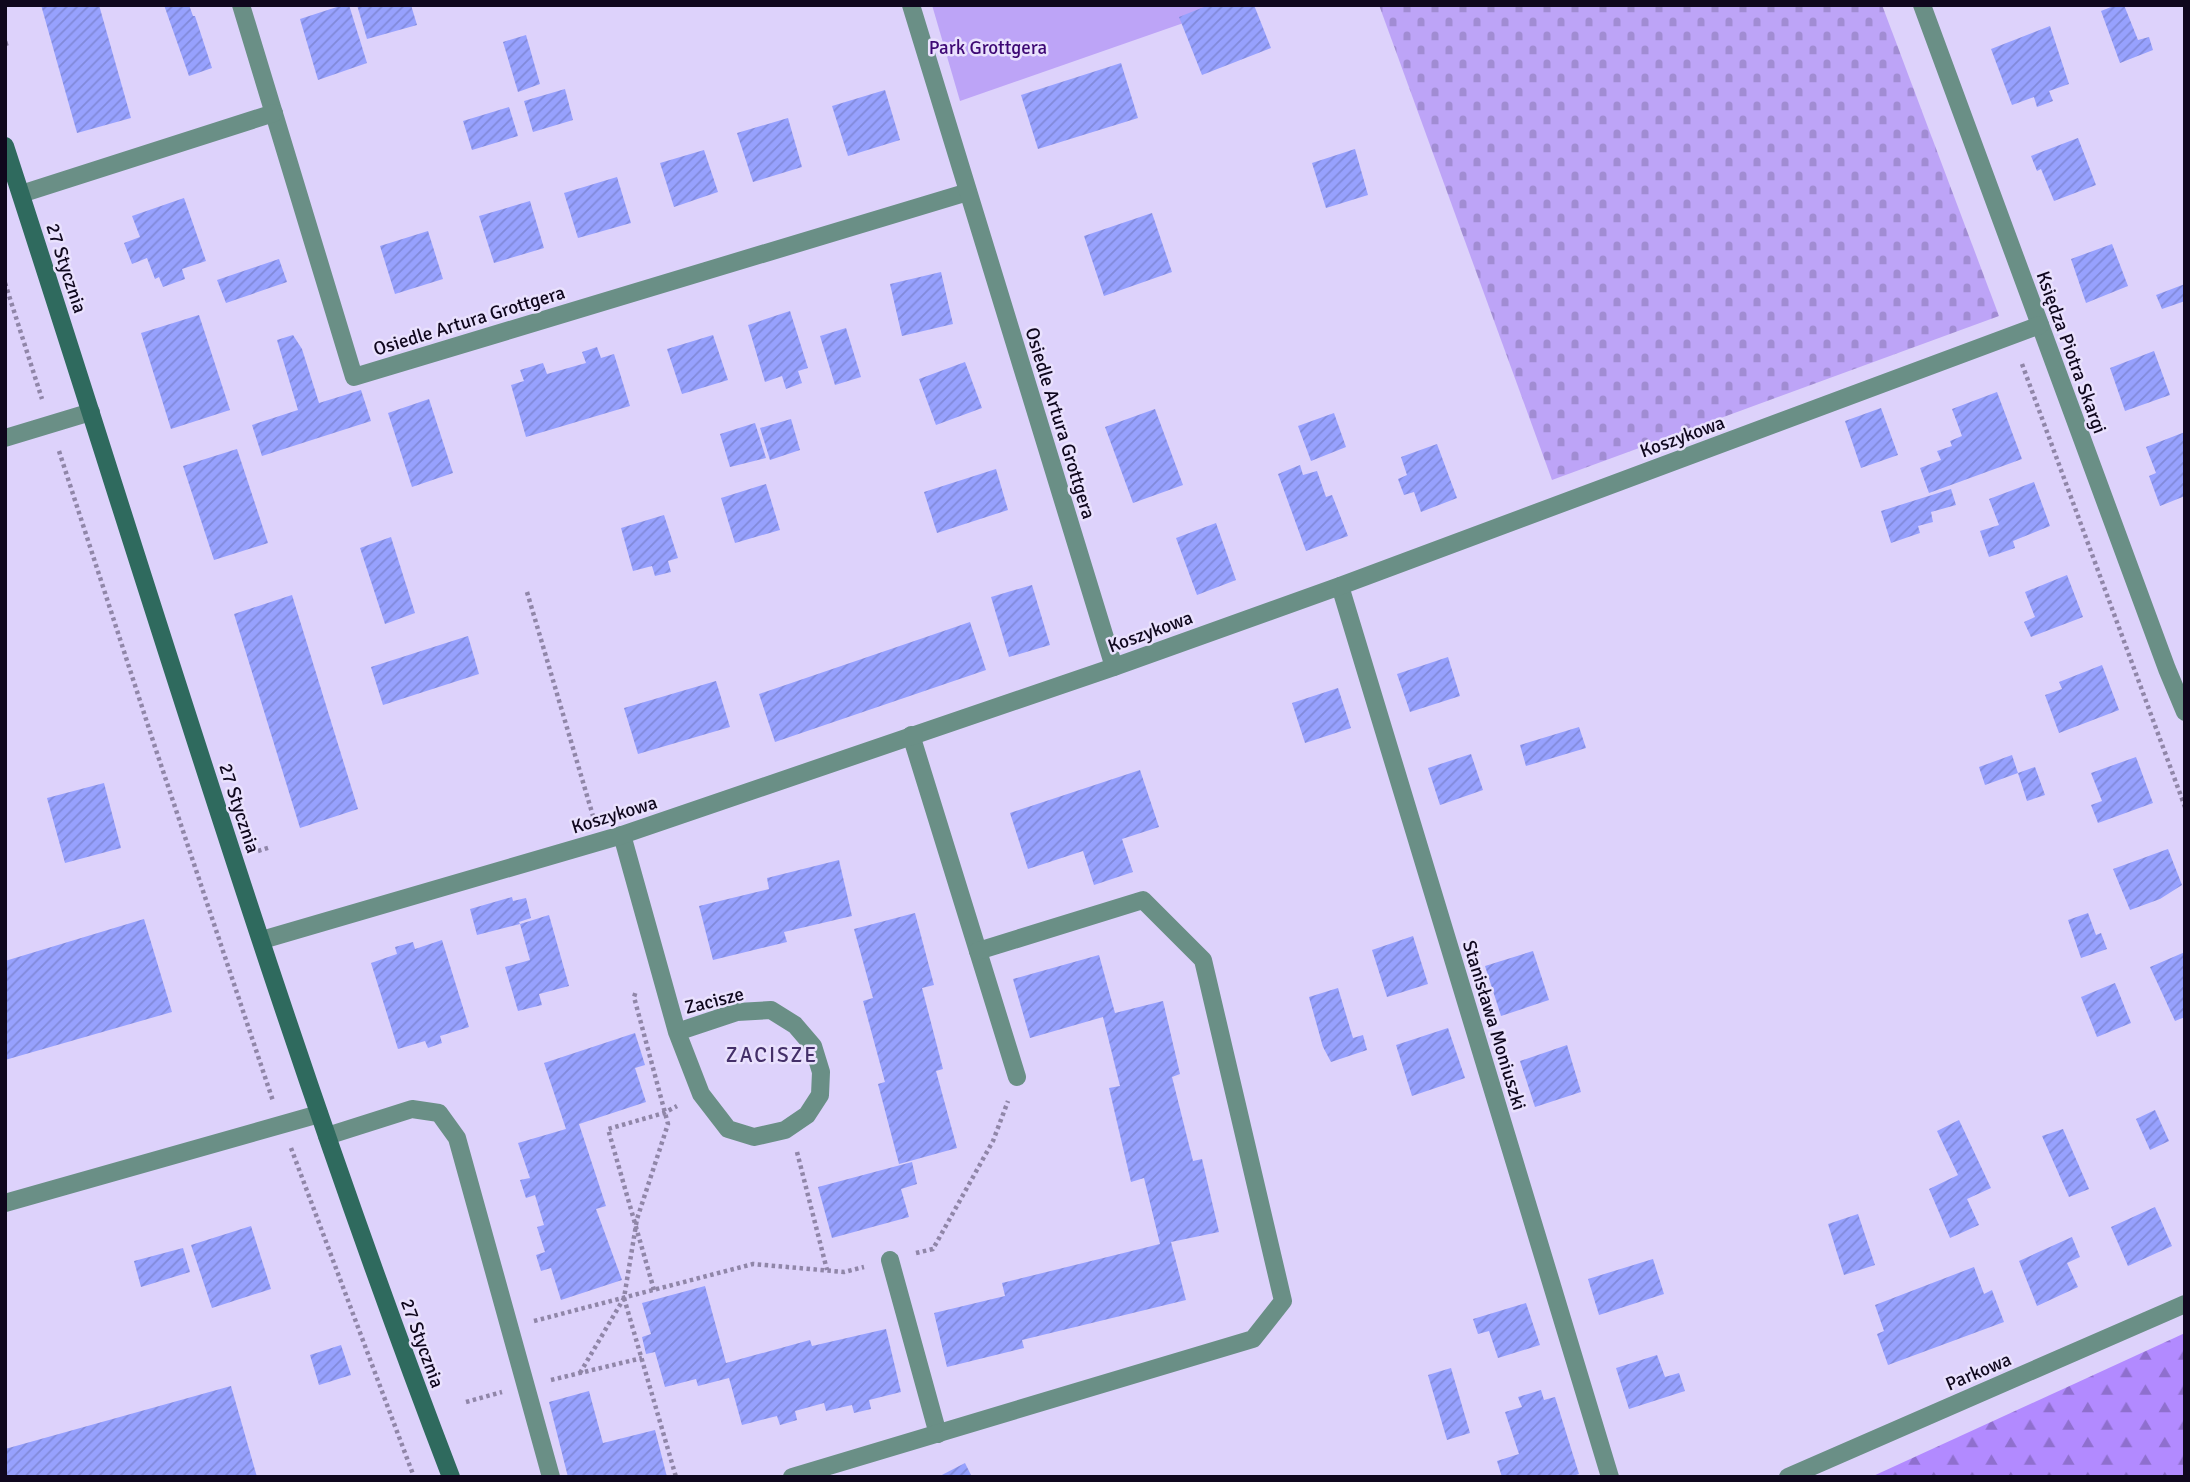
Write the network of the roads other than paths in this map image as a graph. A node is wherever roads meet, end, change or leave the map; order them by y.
1 (241, 5) edge
2 (911, 5) edge
3 (1922, 5) edge
4 (274, 113) junction
5 (5, 146) edge
6 (968, 192) junction
7 (21, 194) junction
8 (2040, 326) junction
9 (91, 412) junction
10 (5, 438) edge
11 (1340, 586) junction
12 (1114, 667) junction
13 (2185, 712) edge
14 (911, 735) junction
15 (622, 835) junction
16 (262, 940) junction
17 (978, 951) junction
18 (677, 1032) junction
19 (1017, 1077) road end
20 (319, 1114) junction
21 (327, 1136) junction
22 (5, 1203) edge
23 (890, 1260) road end
24 (2185, 1304) edge
25 (938, 1434) junction
26 (451, 1477) edge
27 (551, 1477) edge
28 (792, 1477) edge
29 (1610, 1477) edge
30 (1788, 1477) edge

1 - 4 street, Osiedle Artura Grottgera
2 - 6 street, Osiedle Artura Grottgera
3 - 8 street, Księdza Piotra Skargi
4 - 6 street, Osiedle Artura Grottgera
4 - 7 street
5 - 7 main road, 27 Stycznia
6 - 12 street, Osiedle Artura Grottgera
7 - 9 main road, 27 Stycznia
8 - 11 street, Koszykowa
8 - 13 street, Księdza Piotra Skargi
9 - 10 street
9 - 16 main road, 27 Stycznia
11 - 12 street, Koszykowa
11 - 29 street, Stanisława Moniuszki
12 - 14 street, Koszykowa
14 - 15 street, Koszykowa
14 - 17 street
15 - 16 street, Koszykowa
15 - 18 street, Zacisze
16 - 20 main road, 27 Stycznia
17 - 19 street
17 - 25 street
18 - 18 street, Zacisze
20 - 21 main road, 27 Stycznia
20 - 22 street
21 - 26 main road, 27 Stycznia
21 - 27 street
23 - 25 street
24 - 30 street, Parkowa
25 - 28 street

